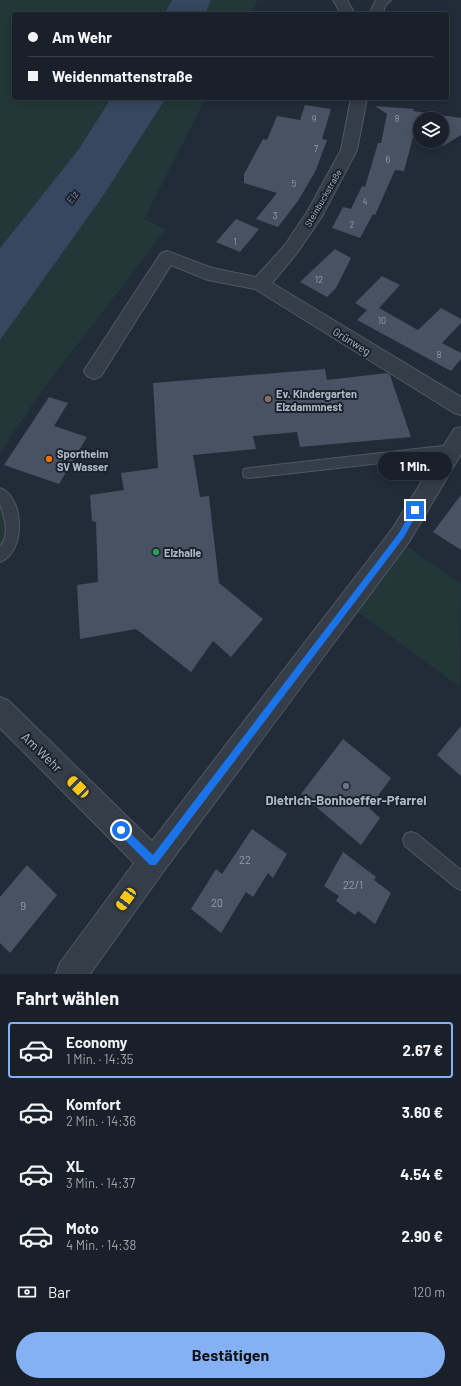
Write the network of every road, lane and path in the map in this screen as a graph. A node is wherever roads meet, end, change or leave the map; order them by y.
1 (340, 0) edge
2 (384, 0) edge
3 (347, 12) edge
4 (377, 12) edge
5 (359, 100) edge
6 (260, 284) junction
7 (94, 371) dead end
8 (461, 407) edge
9 (456, 442) edge
10 (249, 473) dead end
11 (0, 494) edge
12 (0, 556) edge
13 (0, 710) edge
14 (411, 840) dead end
15 (153, 862) junction
16 (461, 880) edge
17 (71, 974) edge

1 - 3 street
2 - 4 street
5 - 6 street, Steinbuckstraße
6 - 7 street, Grünweg
6 - 8 street, Grünweg
9 - 10 lane
9 - 15 street
11 - 12 lane
13 - 15 street, Am Wehr
14 - 16 lane
15 - 17 street

